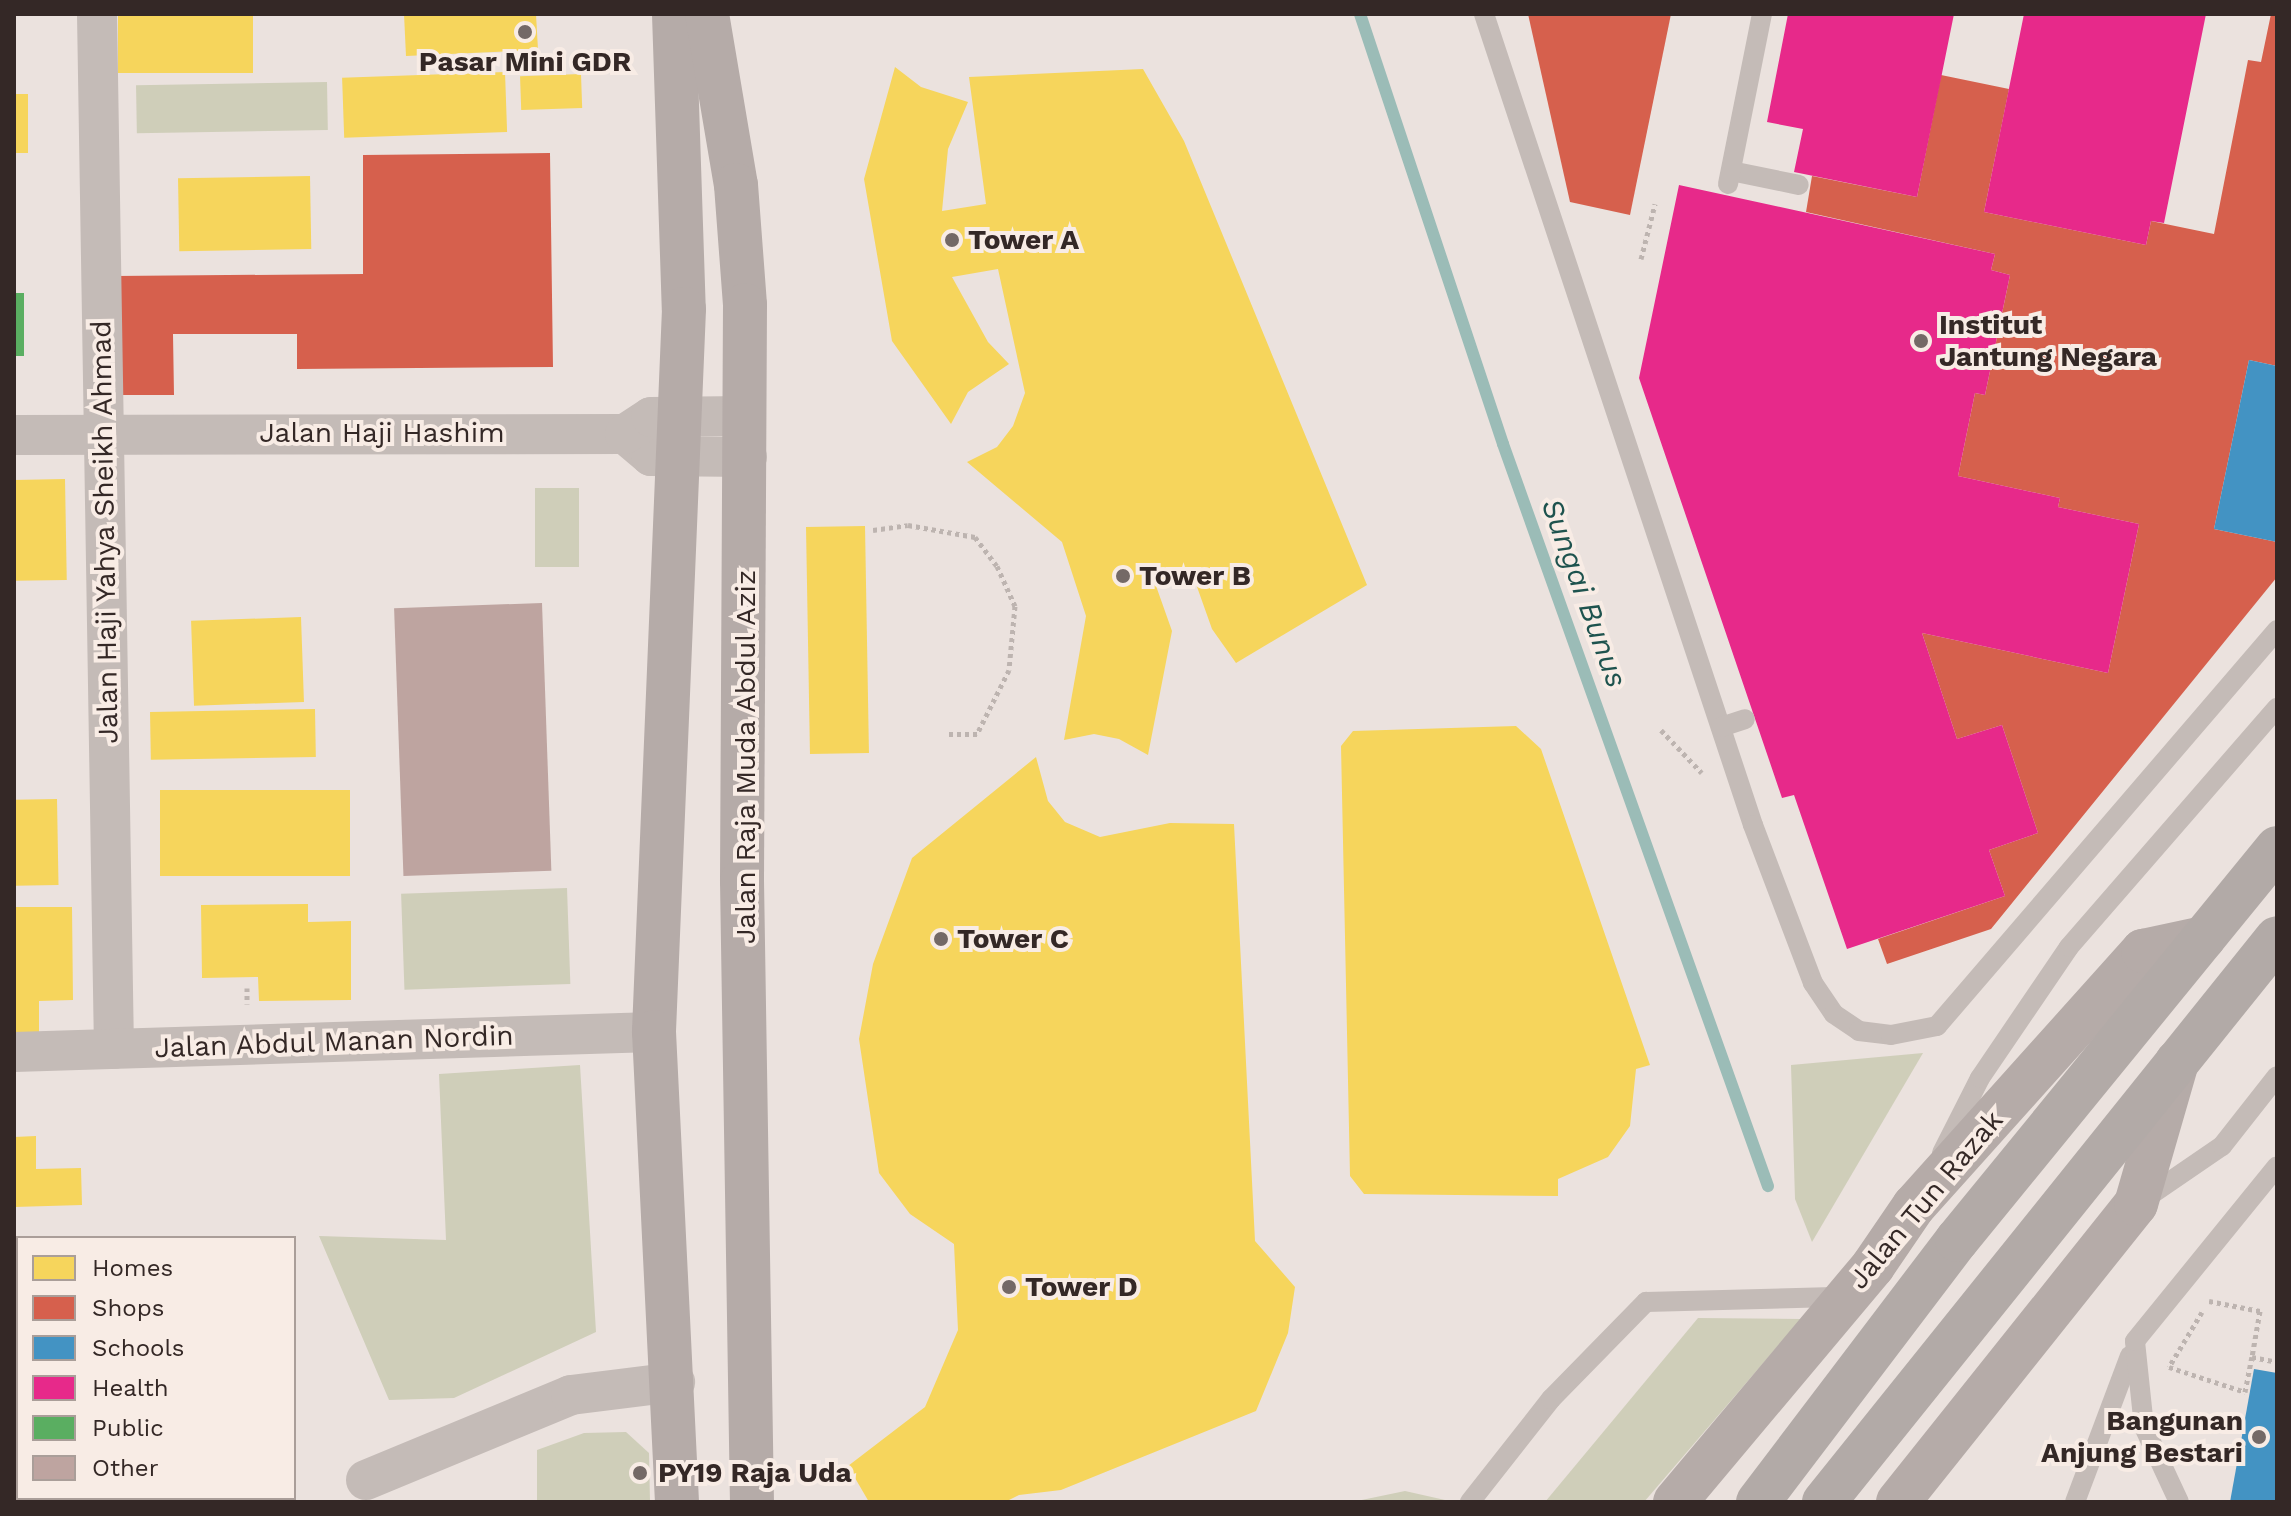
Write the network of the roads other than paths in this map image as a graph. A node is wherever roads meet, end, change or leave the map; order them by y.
1 (97, 14) edge
2 (674, 14) edge
3 (707, 14) edge
4 (1484, 14) edge
5 (1762, 14) edge
6 (1799, 185) dead end
7 (103, 434) junction
8 (14, 435) edge
9 (679, 436) junction
10 (746, 436) junction
11 (2277, 630) edge
12 (2277, 708) edge
13 (1745, 719) dead end
14 (1721, 727) junction
15 (2277, 848) edge
16 (2204, 938) junction
17 (2277, 938) edge
18 (654, 1032) junction
19 (114, 1049) junction
20 (14, 1052) edge
21 (2178, 1060) junction
22 (2277, 1076) edge
23 (2277, 1166) edge
24 (2136, 1204) junction
25 (1914, 1206) junction
26 (1847, 1296) junction
27 (2135, 1341) junction
28 (675, 1382) junction
29 (366, 1480) dead end
30 (677, 1502) edge
31 (752, 1502) edge
32 (1470, 1502) edge
33 (1675, 1502) edge
34 (1758, 1502) edge
35 (1824, 1502) edge
36 (1898, 1502) edge
37 (2075, 1502) edge
38 (2179, 1502) edge

1 - 7 street, Jalan Haji Yahya Sheikh Ahmad
2 - 9 main road
3 - 10 main road, Jalan Raja Muda Abdul Aziz
4 - 14 lane
5 - 6 lane
7 - 8 street, Jalan Haji Hashim
7 - 9 street, Jalan Haji Hashim
7 - 19 street, Jalan Haji Yahya Sheikh Ahmad
9 - 10 street, Jalan Haji Hashim
9 - 18 main road
10 - 31 main road, Jalan Raja Muda Abdul Aziz
11 - 14 lane
12 - 25 lane
13 - 14 lane
15 - 16 main road, Jalan Tun Razak
16 - 25 main road, Jalan Tun Razak
16 - 34 main road, Jalan Tun Razak
17 - 21 main road
18 - 19 street, Jalan Abdul Manan Nordin
18 - 28 main road
19 - 20 street, Jalan Abdul Manan Nordin
21 - 24 main road
21 - 35 main road
22 - 24 lane
23 - 27 lane
24 - 36 main road
25 - 26 main road, Jalan Tun Razak
26 - 32 lane
26 - 33 main road, Jalan Tun Razak
27 - 37 lane
27 - 38 lane
28 - 29 street
28 - 30 main road

